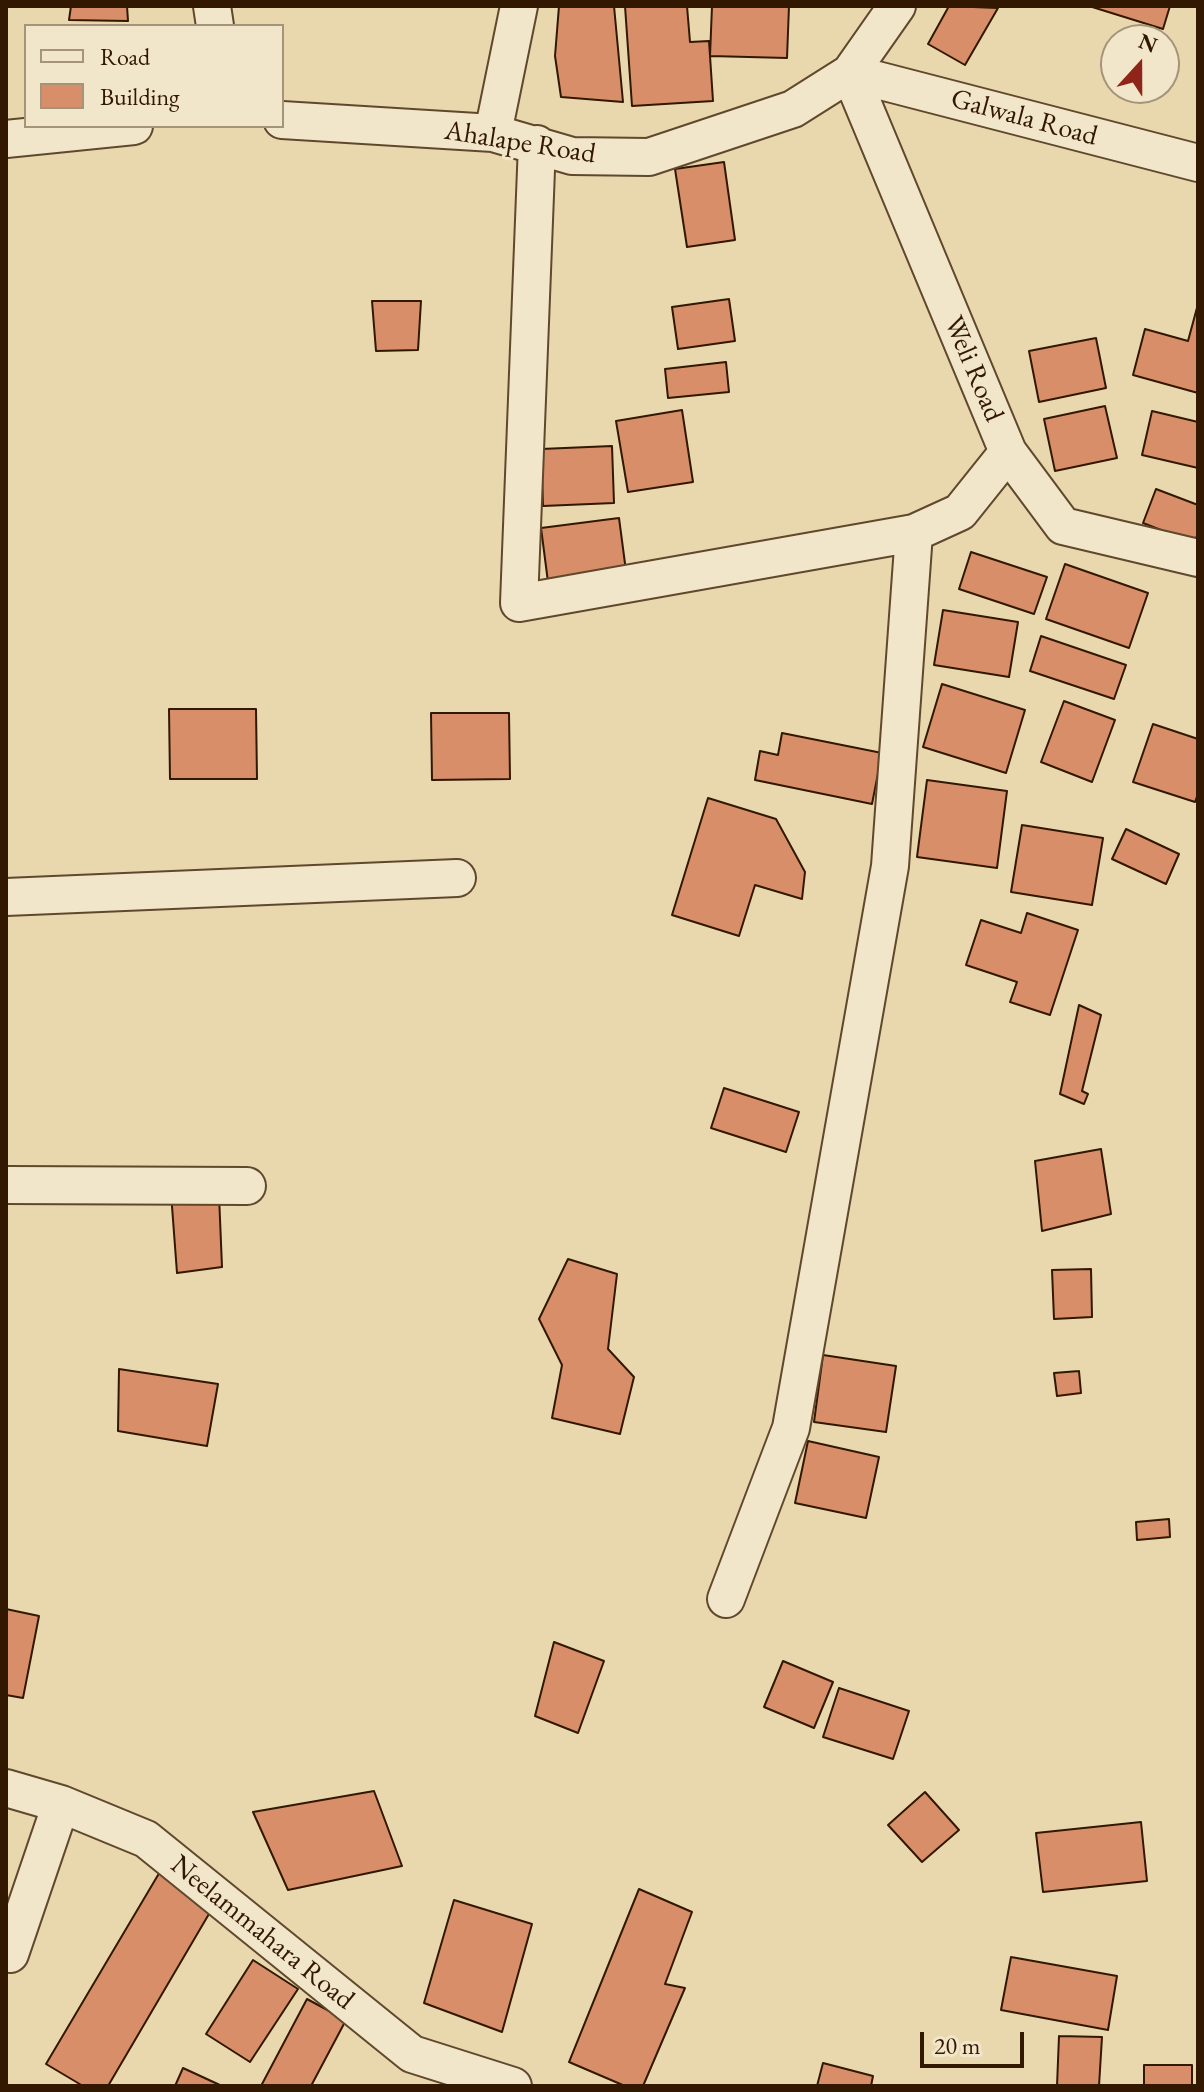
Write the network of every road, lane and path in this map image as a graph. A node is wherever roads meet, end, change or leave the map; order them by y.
1 (519, 6) edge
2 (897, 6) edge
3 (850, 73) junction
4 (284, 120) edge
5 (114, 128) edge
6 (493, 133) junction
7 (6, 139) edge
8 (537, 144) junction
9 (1198, 163) edge
10 (1008, 452) junction
11 (914, 533) junction
12 (1198, 558) edge
13 (457, 878) dead end
14 (6, 897) edge
15 (6, 1185) edge
16 (247, 1186) dead end
17 (726, 1599) dead end
18 (6, 1788) edge
19 (61, 1804) junction
20 (10, 1954) dead end
21 (513, 2086) edge

1 - 6 street
2 - 3 street, Ahalape Road
3 - 8 street, Ahalape Road
3 - 9 street, Galwala Road
3 - 10 street, Weli Road
4 - 6 street, Ahalape Road
5 - 7 street
6 - 8 street, Ahalape Road
8 - 11 street
10 - 11 street
10 - 12 street, Weli Road
11 - 17 street
13 - 14 street
15 - 16 street
18 - 19 street, Neelammahara Road
19 - 20 street
19 - 21 street, Neelammahara Road

